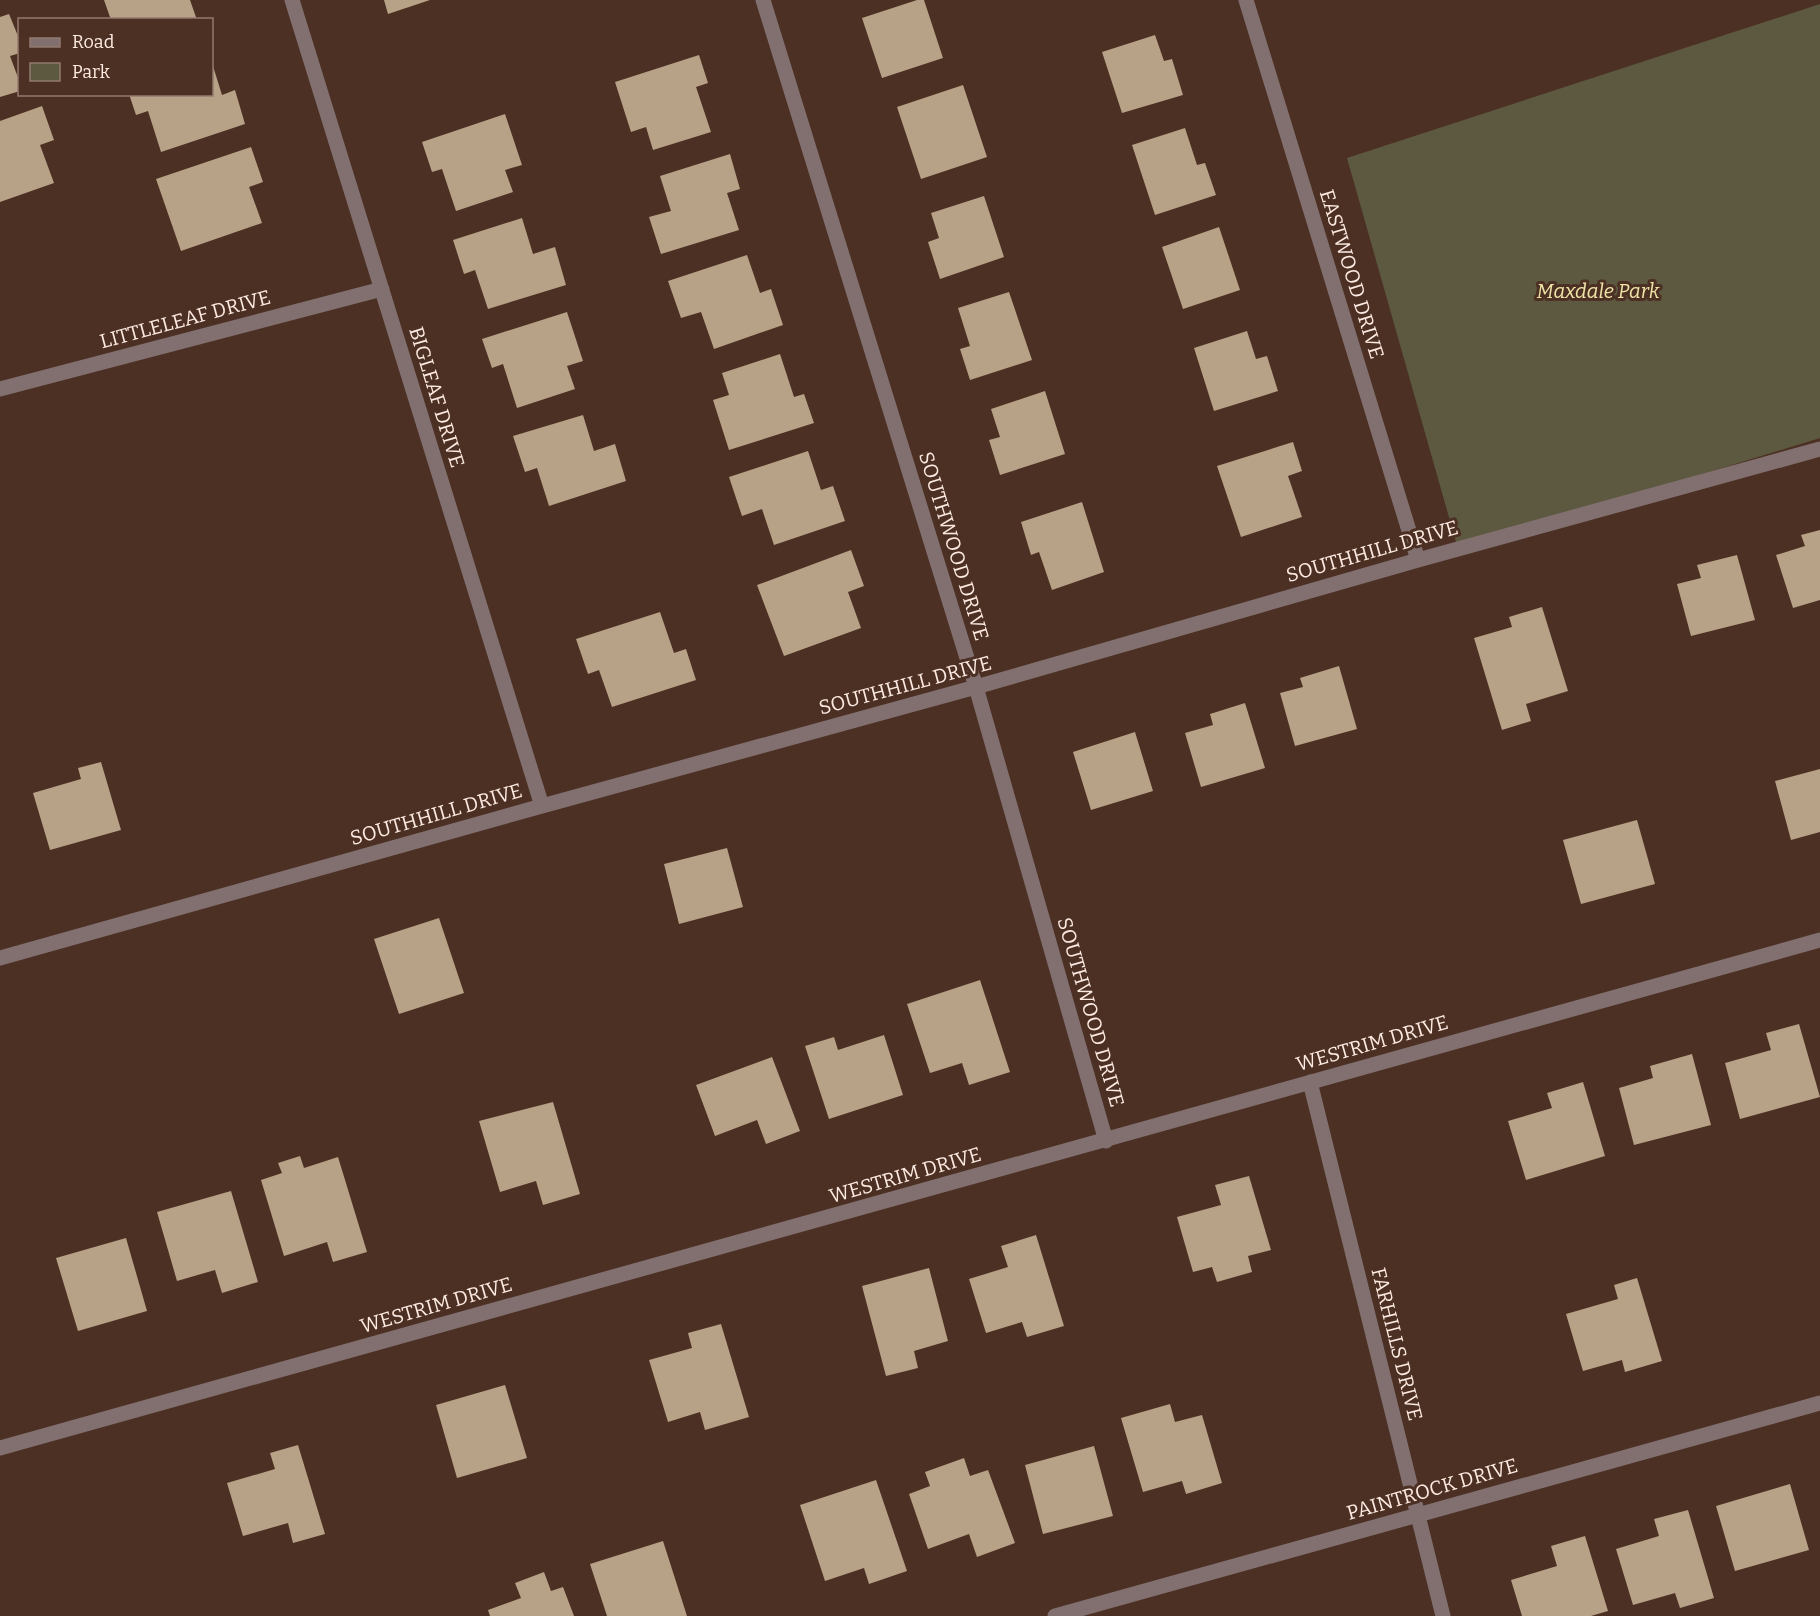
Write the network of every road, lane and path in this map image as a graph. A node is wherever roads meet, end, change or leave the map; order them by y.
1 (292, 0) edge
2 (763, 0) edge
3 (1246, 0) edge
4 (382, 289) junction
5 (0, 389) edge
6 (1820, 449) edge
7 (1418, 560) junction
8 (976, 687) junction
9 (542, 806) junction
10 (1820, 940) edge
11 (0, 958) edge
12 (1310, 1082) junction
13 (1106, 1141) junction
14 (1820, 1403) edge
15 (0, 1448) edge
16 (1418, 1515) junction
17 (1055, 1616) edge
18 (1443, 1616) edge

1 - 4 street, BIGLEAF DRIVE
2 - 8 street, SOUTHWOOD DRIVE
3 - 7 street, EASTWOOD DRIVE
4 - 5 street, LITTLELEAF DRIVE
4 - 9 street, BIGLEAF DRIVE
6 - 7 street, SOUTHHILL DRIVE
7 - 8 street, SOUTHHILL DRIVE
8 - 9 street, SOUTHHILL DRIVE
8 - 13 street, SOUTHWOOD DRIVE
9 - 11 street, SOUTHHILL DRIVE
10 - 12 street, WESTRIM DRIVE
12 - 13 street, WESTRIM DRIVE
12 - 16 street, FARHILLS DRIVE
13 - 15 street, WESTRIM DRIVE
14 - 16 street, PAINTROCK DRIVE
16 - 17 street, PAINTROCK DRIVE
16 - 18 street, FARHILLS DRIVE

